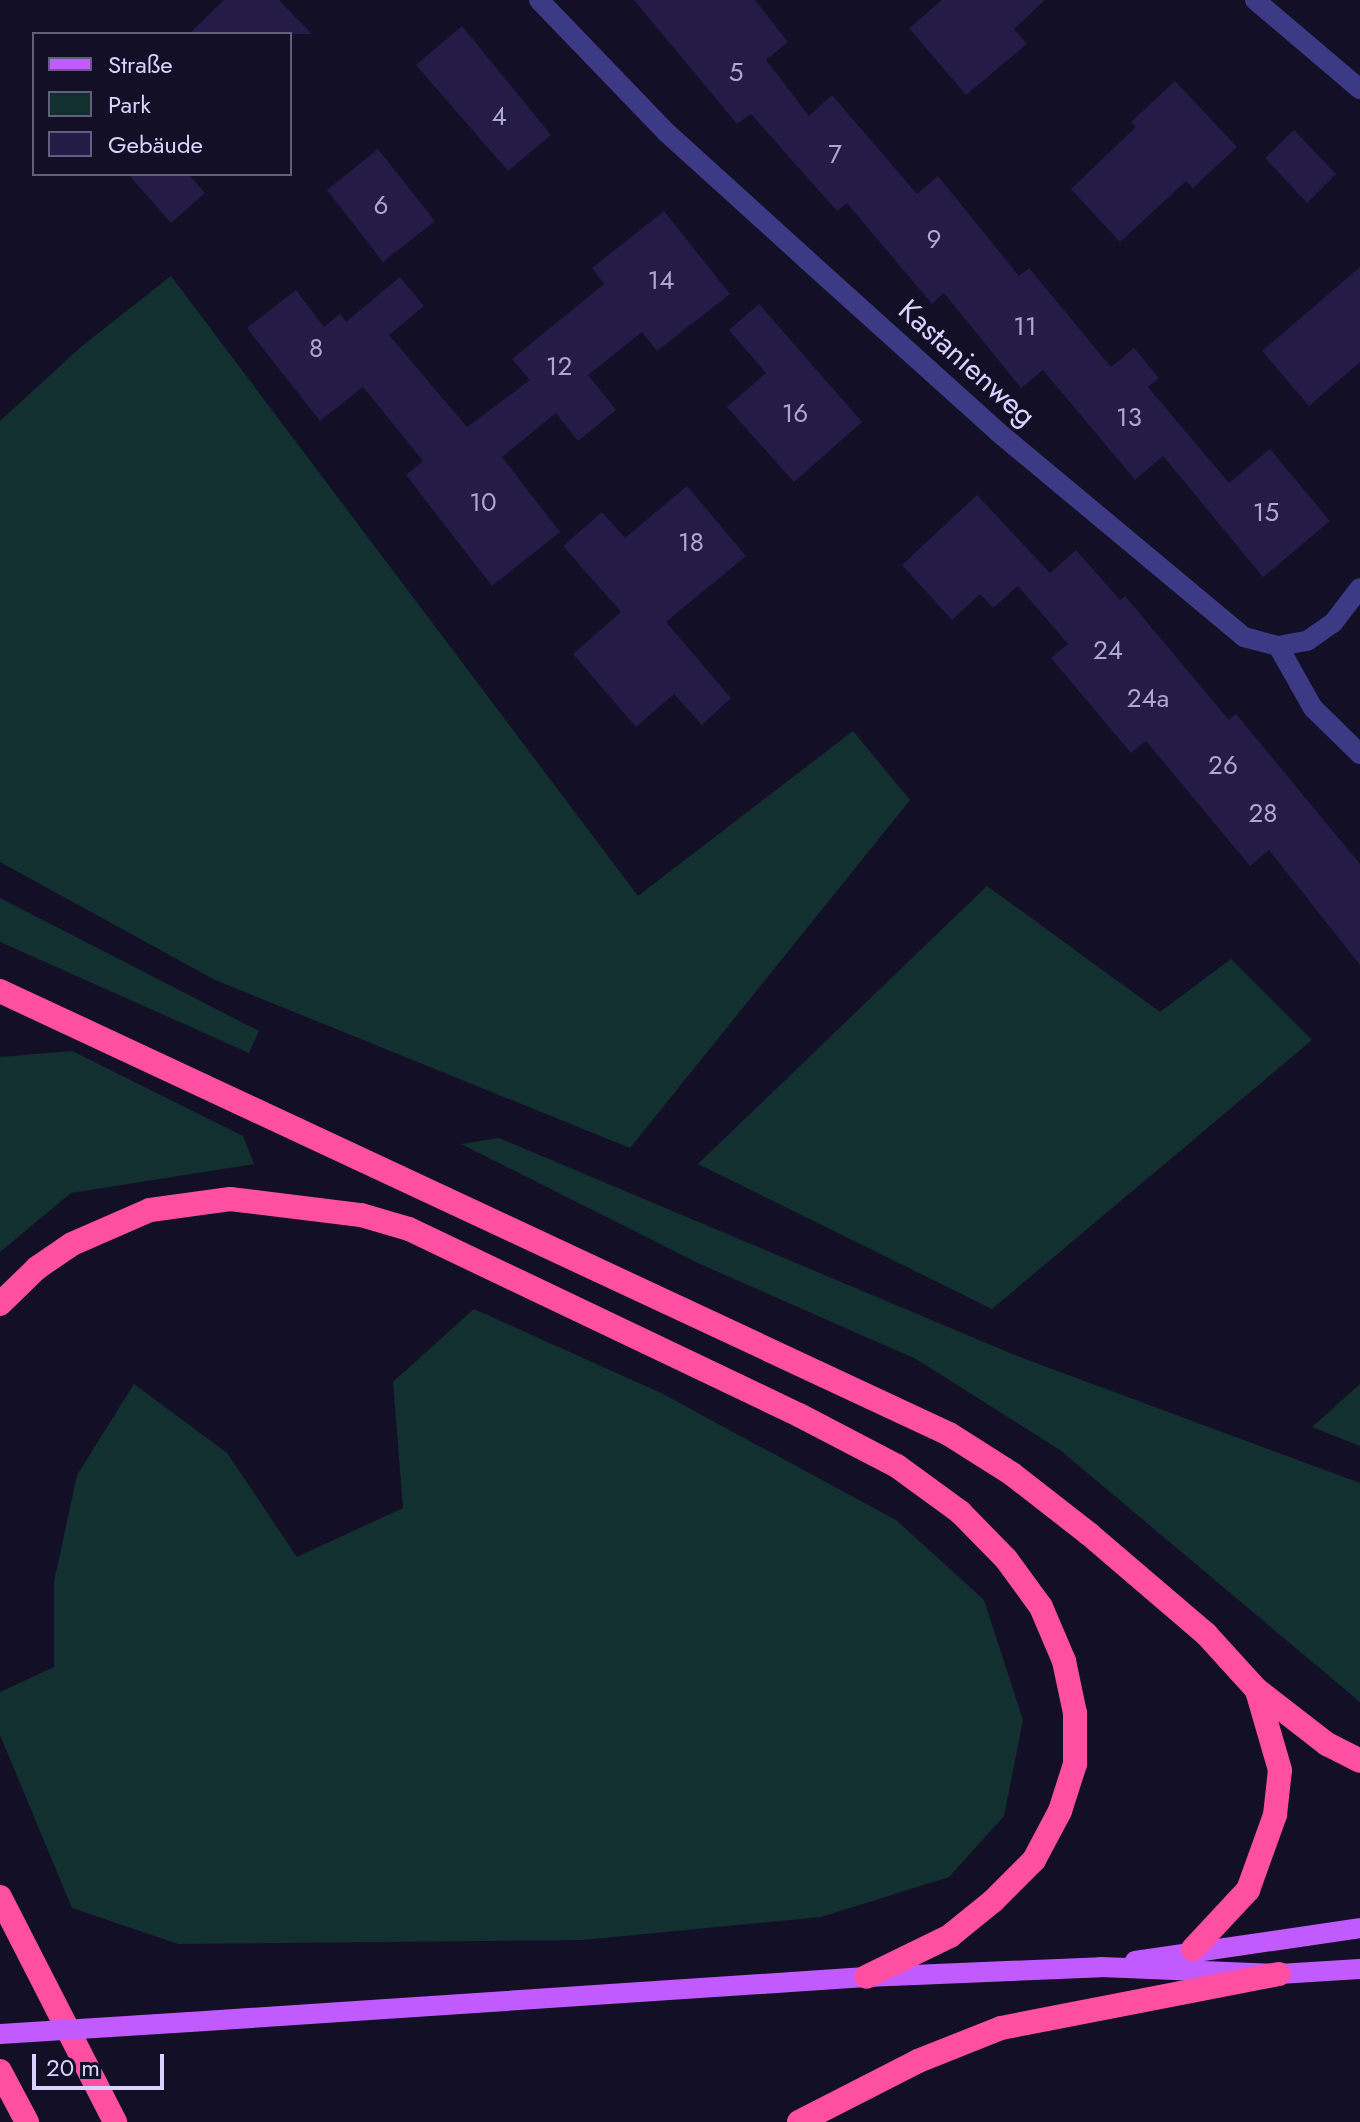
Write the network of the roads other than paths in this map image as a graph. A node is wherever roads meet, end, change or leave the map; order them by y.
1 (539, 0) edge
2 (1255, 0) edge
3 (1360, 89) edge
4 (1360, 588) edge
5 (1278, 646) junction
6 (1360, 754) edge
7 (0, 991) edge
8 (0, 1304) edge
9 (1256, 1689) junction
10 (1360, 1761) edge
11 (0, 1897) edge
12 (1360, 1928) edge
13 (1193, 1949) junction
14 (1101, 1967) junction
15 (1360, 1969) edge
16 (1279, 1974) junction
17 (866, 1977) junction
18 (0, 2034) edge
19 (0, 2071) edge
20 (27, 2122) edge
21 (115, 2122) edge
22 (799, 2122) edge

1 - 5 street, Kastanienweg
2 - 3 street
4 - 5 street
5 - 6 street
7 - 9 highway
8 - 17 highway
9 - 10 highway
9 - 13 highway
11 - 21 highway
12 - 13 main road
13 - 14 main road
14 - 16 main road
14 - 17 main road
15 - 16 main road
16 - 22 highway
17 - 18 main road, bridge
19 - 20 highway

